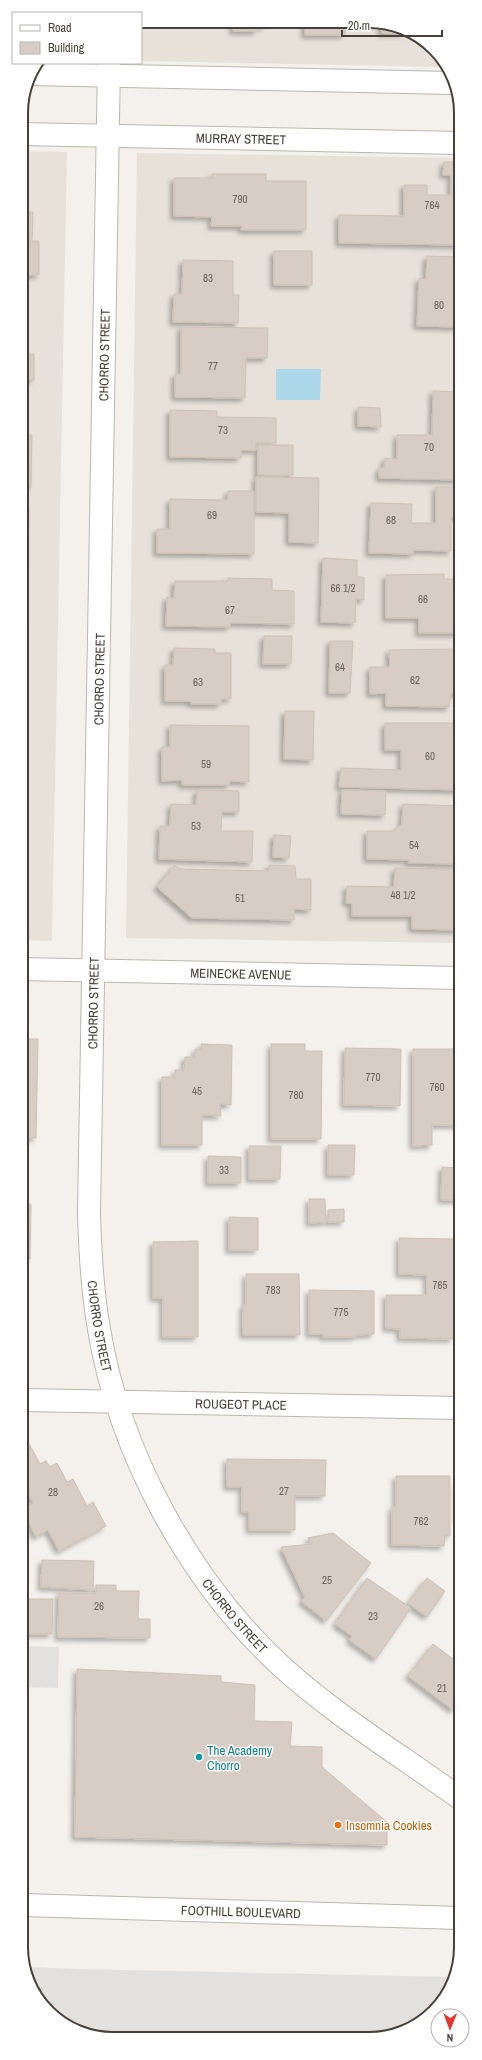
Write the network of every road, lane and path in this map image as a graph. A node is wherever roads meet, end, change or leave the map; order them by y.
1 (109, 69) edge
2 (38, 73) edge
3 (448, 83) edge
4 (28, 134) edge
5 (108, 136) junction
6 (454, 143) edge
7 (28, 969) edge
8 (94, 970) junction
9 (454, 978) edge
10 (28, 1400) edge
11 (116, 1402) junction
12 (454, 1408) edge
13 (454, 1794) edge
14 (28, 1905) edge
15 (454, 1918) edge

1 - 2 street
1 - 3 street
1 - 5 street, CHORRO STREET
4 - 5 street, MURRAY STREET
5 - 6 street, MURRAY STREET
5 - 8 street, CHORRO STREET
7 - 8 street, MEINECKE AVENUE
8 - 9 street, MEINECKE AVENUE
8 - 11 street, CHORRO STREET
10 - 11 street, ROUGEOT PLACE
11 - 12 street, ROUGEOT PLACE
11 - 13 street, CHORRO STREET
14 - 15 street, FOOTHILL BOULEVARD

